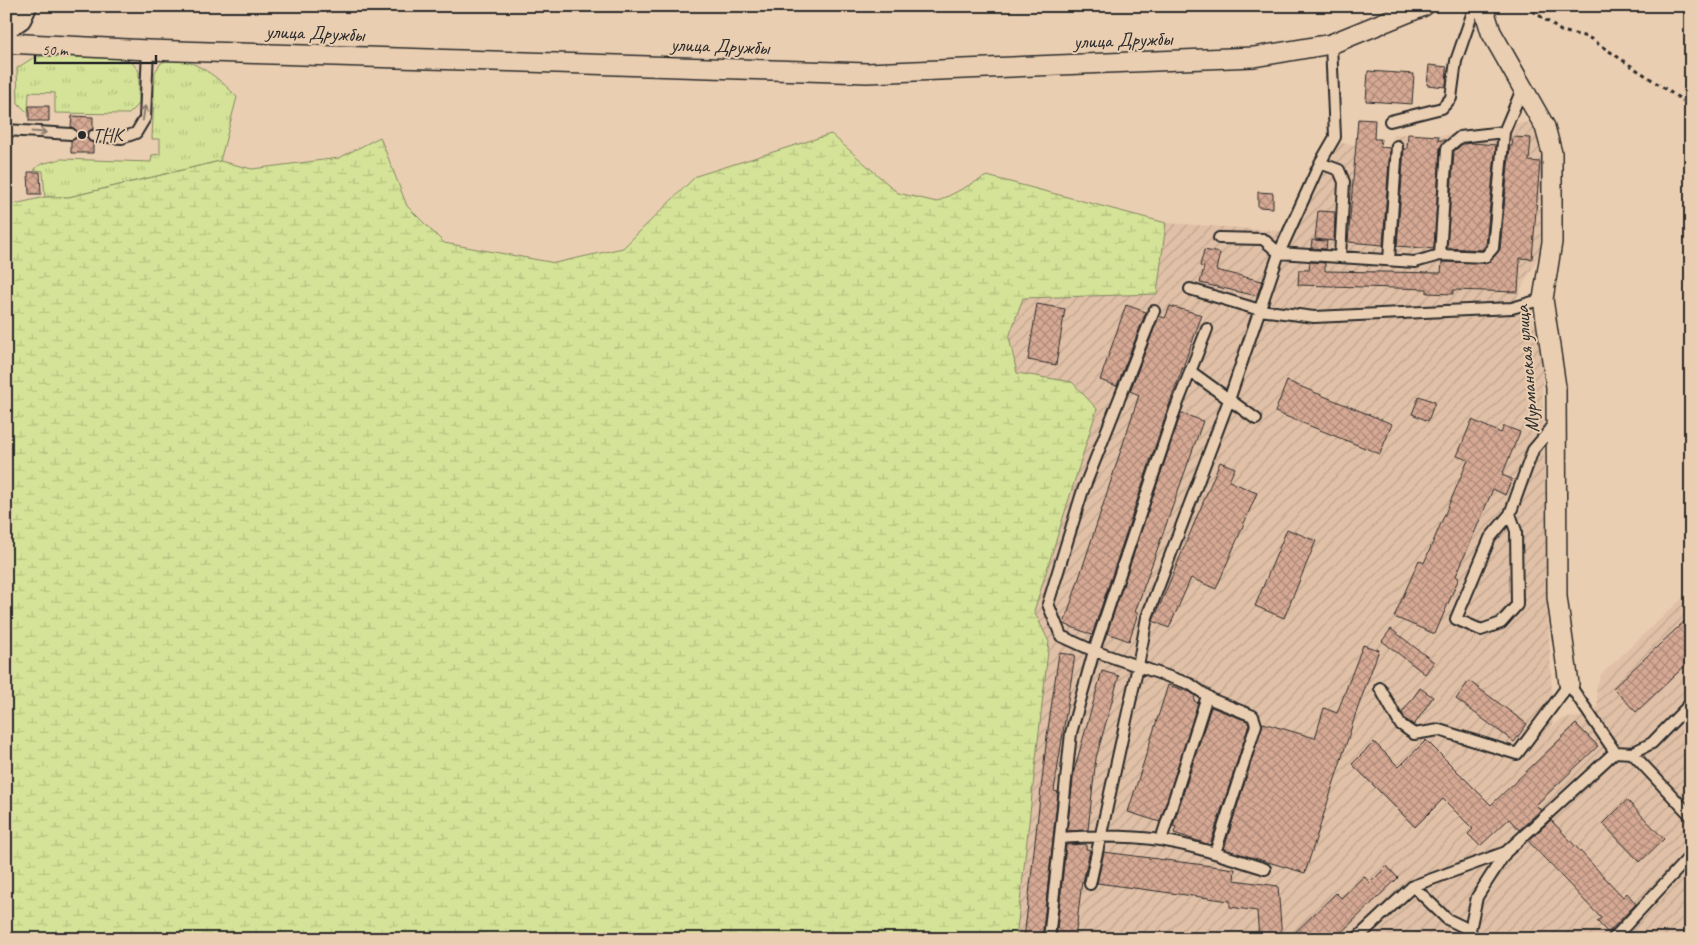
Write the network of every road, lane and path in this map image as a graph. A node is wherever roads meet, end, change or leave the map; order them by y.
1 (23, 6) edge
2 (1424, 6) edge
3 (1475, 6) edge
4 (1483, 6) edge
5 (1526, 6) edge
6 (6, 25) edge
7 (6, 44) edge
8 (1330, 44) junction
9 (148, 50) junction
10 (1523, 87) junction
11 (1691, 106) edge
12 (1390, 121) dead end
13 (6, 130) edge
14 (1504, 132) junction
15 (71, 134) dead end
16 (93, 136) dead end
17 (1397, 146) dead end
18 (1320, 163) junction
19 (1219, 238) dead end
20 (1279, 253) junction
21 (1440, 255) junction
22 (1340, 257) junction
23 (1389, 260) junction
24 (1190, 288) dead end
25 (1543, 299) junction
26 (1260, 310) junction
27 (1154, 311) dead end
28 (1207, 329) dead end
29 (1190, 371) junction
30 (1229, 400) junction
31 (1256, 419) dead end
32 (1556, 423) junction
33 (1510, 514) junction
34 (1094, 651) junction
35 (1138, 666) junction
36 (1569, 684) junction
37 (1380, 688) dead end
38 (1207, 696) junction
39 (1691, 703) edge
40 (1615, 752) junction
41 (1632, 753) junction
42 (1691, 816) edge
43 (1100, 836) junction
44 (1060, 838) junction
45 (1160, 840) junction
46 (1506, 852) junction
47 (1214, 854) junction
48 (1691, 855) edge
49 (1265, 869) dead end
50 (1090, 884) dead end
51 (1413, 886) junction
52 (1472, 934) edge
53 (1049, 939) edge
54 (1356, 939) edge
55 (1613, 939) edge

1 - 6 street
2 - 8 street, улица Дружбы
3 - 12 lane
4 - 10 street, Мурманская улица
5 - 11 path
7 - 9 street, улица Дружбы
8 - 9 street, улица Дружбы
8 - 18 lane
16 -> 9 lane
10 - 14 lane
10 - 25 street, Мурманская улица
13 -> 15 lane
14 - 21 lane
14 - 21 lane
17 - 23 lane
18 - 20 lane
18 - 22 lane
19 - 20 lane
20 - 22 lane
20 - 26 lane
21 - 23 lane
22 - 23 lane
24 - 26 lane
25 - 26 lane
25 - 32 street, Мурманская улица
26 - 30 lane
27 - 34 lane
28 - 29 lane
29 - 30 lane
29 - 34 lane
30 - 31 lane
30 - 35 lane
32 - 33 lane
32 - 36 street, Мурманская улица
33 - 33 lane
34 - 35 lane
34 - 44 lane
35 - 38 lane
35 - 43 lane
36 - 37 lane
36 - 40 lane
38 - 45 lane
38 - 47 lane
39 - 41 lane
40 - 41 lane
40 - 46 lane
41 - 42 lane
43 - 44 lane
43 - 45 lane
43 - 50 lane
44 - 53 lane
45 - 47 lane
46 - 51 lane
46 - 52 lane
47 - 49 lane
48 - 55 lane
51 - 52 lane
51 - 54 lane

